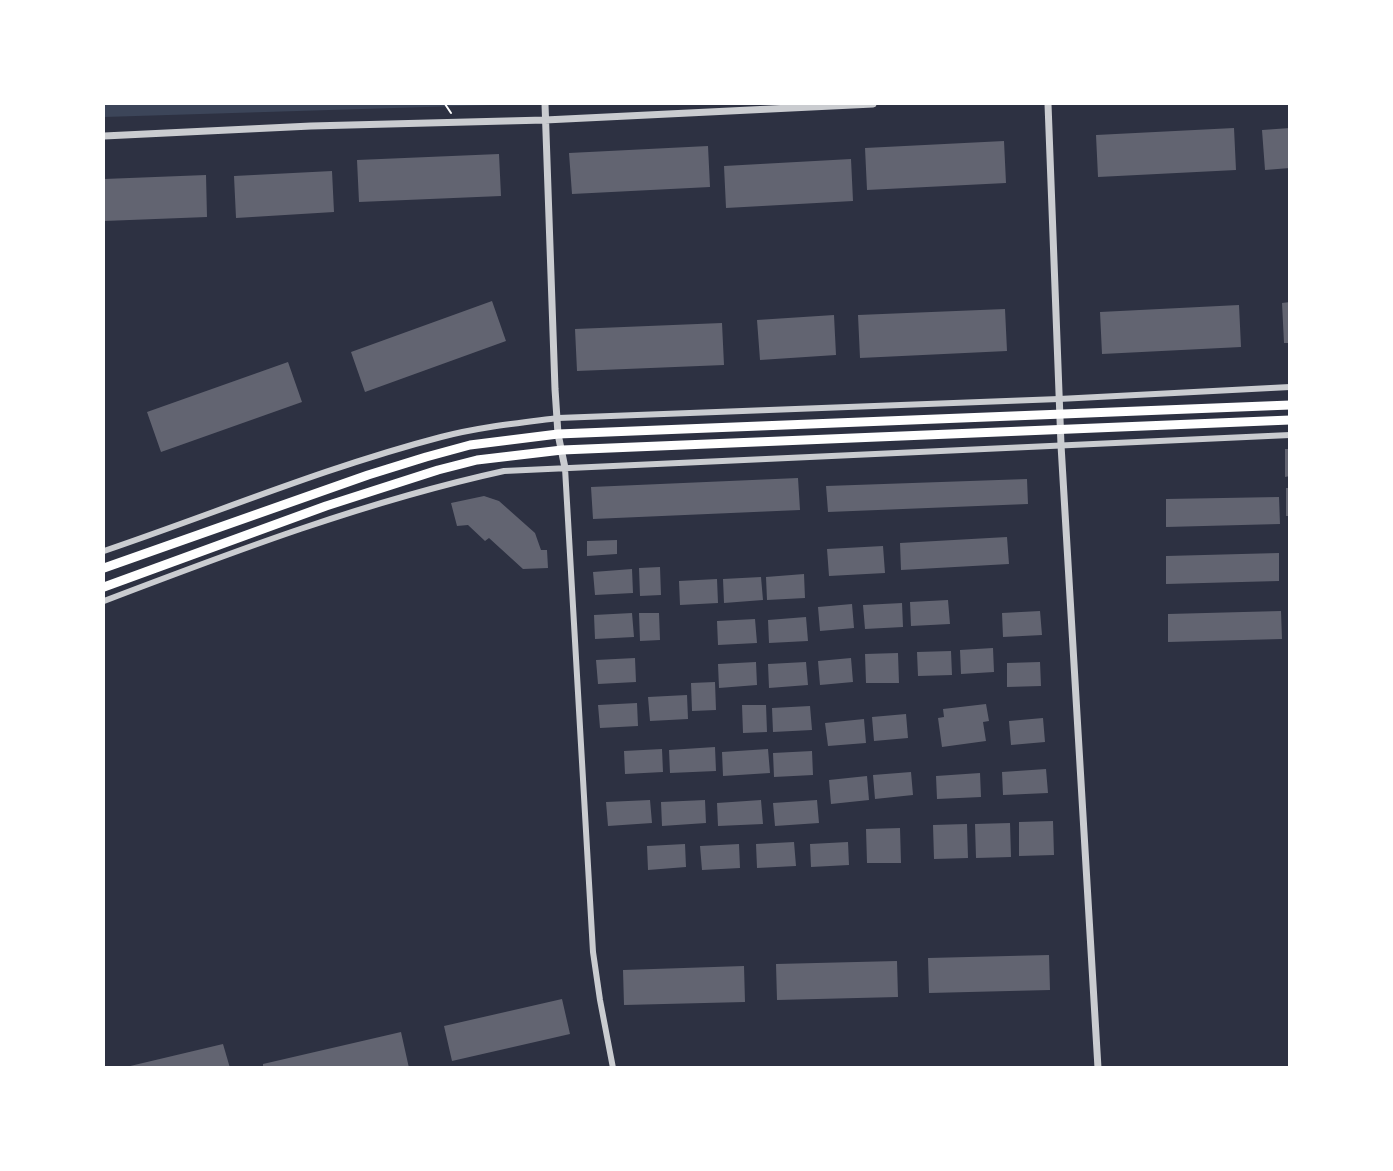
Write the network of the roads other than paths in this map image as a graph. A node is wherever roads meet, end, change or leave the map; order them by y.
1 (545, 104) edge
2 (873, 104) edge
3 (1048, 104) edge
4 (545, 120) junction
5 (104, 136) edge
6 (1290, 387) edge
7 (1059, 399) junction
8 (1290, 405) edge
9 (1060, 415) junction
10 (558, 418) junction
11 (1290, 420) edge
12 (1061, 430) junction
13 (558, 434) junction
14 (1290, 435) edge
15 (1061, 445) junction
16 (562, 450) junction
17 (565, 468) junction
18 (104, 551) edge
19 (104, 568) edge
20 (104, 587) edge
21 (104, 601) edge
22 (613, 1068) edge
23 (1098, 1068) edge

1 - 4 street
2 - 4 street
3 - 7 street
4 - 5 street
4 - 10 street
6 - 7 street
7 - 9 street
7 - 10 street
8 - 9 main road
9 - 12 street
9 - 13 main road
10 - 13 street
10 - 18 street
11 - 12 main road
12 - 15 street
12 - 16 main road
13 - 16 street
13 - 19 main road
14 - 15 street
15 - 17 street
15 - 23 street
16 - 17 street
16 - 20 main road
17 - 21 street
17 - 22 street

